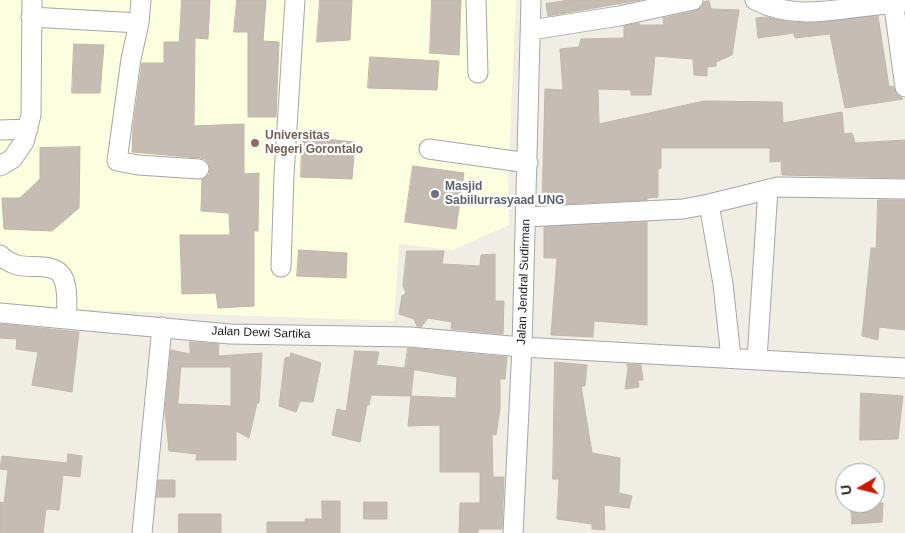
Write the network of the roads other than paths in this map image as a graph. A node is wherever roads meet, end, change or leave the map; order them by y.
1 (141, 0) edge
2 (295, 0) edge
3 (476, 0) edge
4 (531, 0) edge
5 (693, 0) edge
6 (755, 0) edge
7 (897, 2) edge
8 (32, 8) edge
9 (139, 23) junction
10 (531, 30) junction
11 (478, 73) dead end
12 (905, 87) edge
13 (28, 129) junction
14 (0, 130) edge
15 (429, 149) dead end
16 (528, 163) junction
17 (0, 166) edge
18 (199, 169) dead end
19 (768, 189) junction
20 (905, 189) edge
21 (709, 204) junction
22 (526, 218) junction
23 (0, 255) edge
24 (281, 267) dead end
25 (0, 313) edge
26 (66, 319) junction
27 (162, 326) junction
28 (522, 347) junction
29 (731, 358) junction
30 (757, 360) junction
31 (905, 368) edge
32 (142, 533) edge
33 (513, 533) edge

1 - 9 street
2 - 24 street
3 - 11 street
4 - 10 street, Jalan Jendral Sudirman
5 - 10 street
6 - 7 street
7 - 12 street
8 - 9 street
8 - 13 street
9 - 18 street
10 - 16 street, Jalan Jendral Sudirman
13 - 14 street
13 - 17 street
15 - 16 street
16 - 22 street, Jalan Jendral Sudirman
19 - 20 street
19 - 21 street
19 - 30 street
21 - 22 street
21 - 29 street
22 - 28 street, Jalan Jendral Sudirman
23 - 26 street
25 - 26 street, Jalan Dewi Sartika
26 - 27 street, Jalan Dewi Sartika
27 - 28 street, Jalan Dewi Sartika
27 - 32 street
28 - 29 street, Jalan Dewi Sartika
28 - 33 street, Jalan Jendral Sudirman
29 - 30 street, Jalan Dewi Sartika
30 - 31 street, Jalan Dewi Sartika

